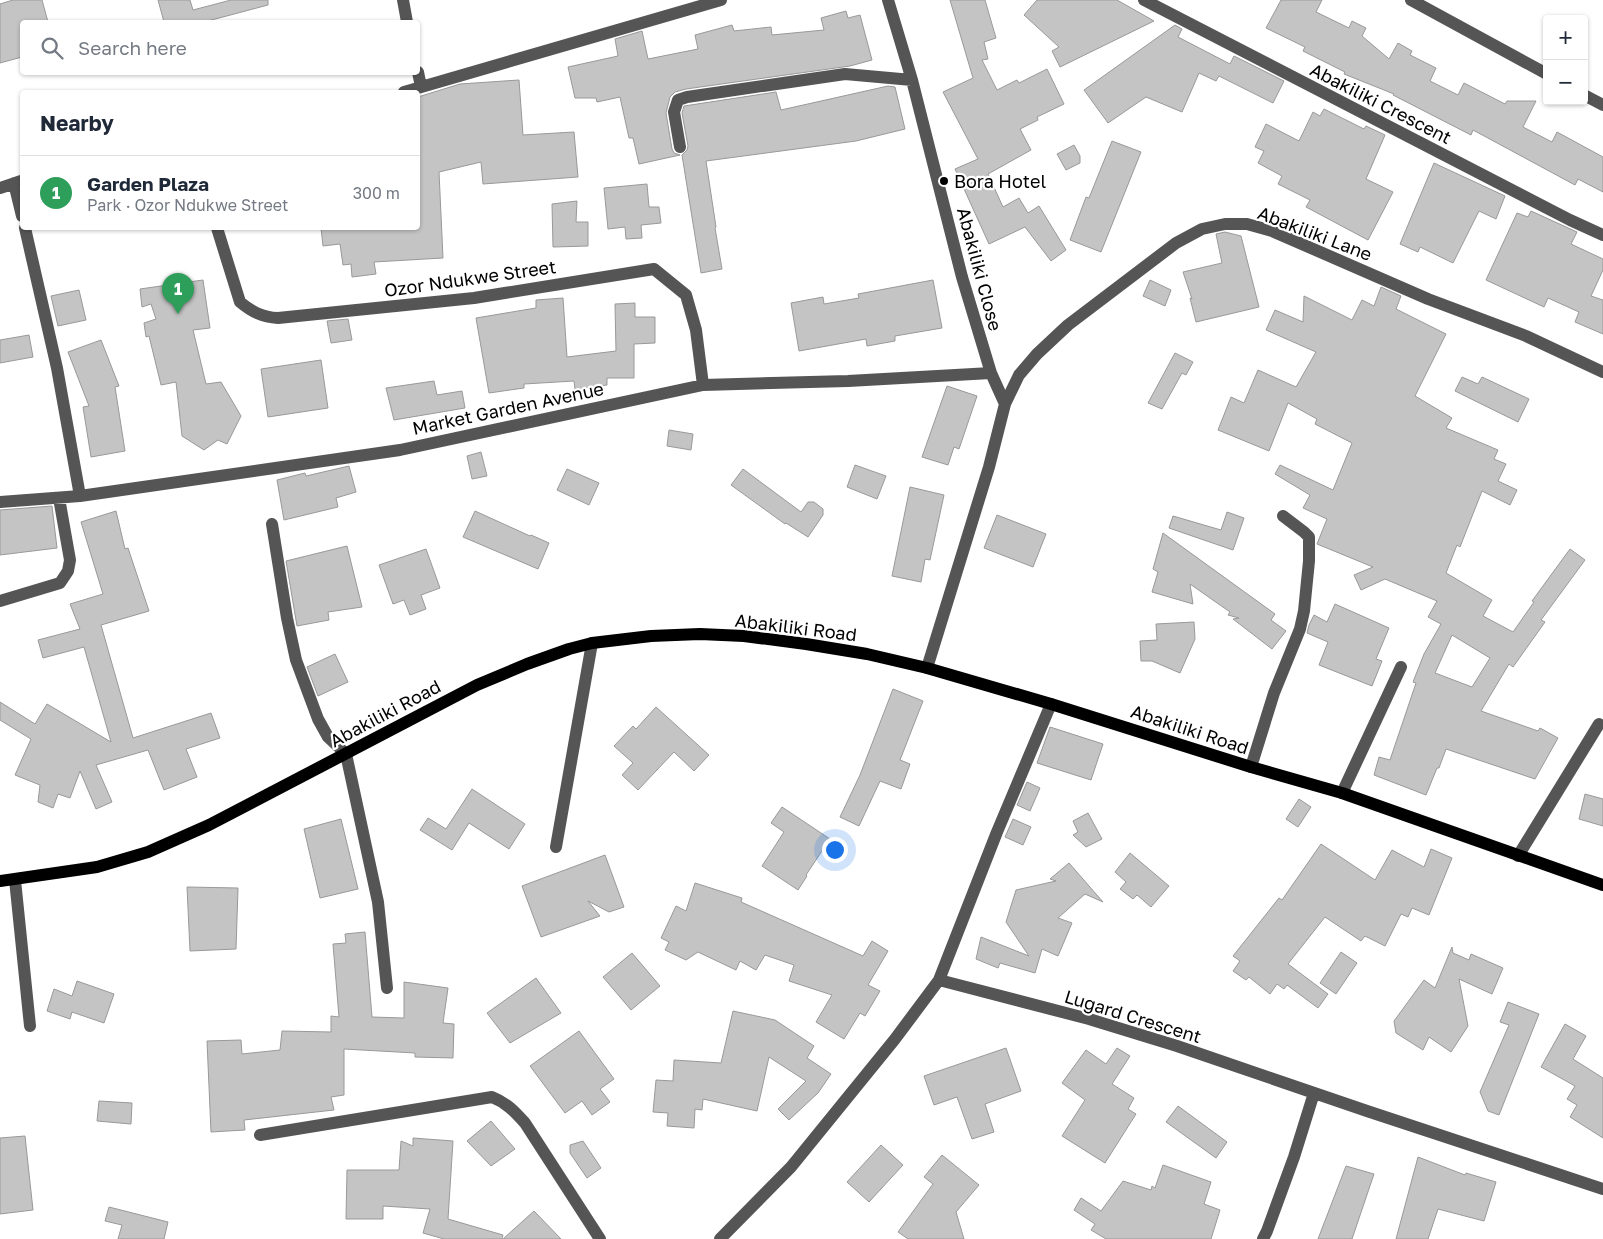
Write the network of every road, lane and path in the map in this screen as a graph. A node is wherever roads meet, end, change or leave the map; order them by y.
1 (403, 0) edge
2 (721, 0) edge
3 (888, 0) edge
4 (1144, 0) edge
5 (1411, 0) edge
6 (407, 20) edge
7 (1543, 72) edge
8 (419, 75) edge
9 (912, 80) junction
10 (421, 87) junction
11 (411, 90) edge
12 (1588, 97) edge
13 (1603, 105) edge
14 (680, 147) dead end
15 (18, 182) edge
16 (0, 188) edge
17 (20, 199) edge
18 (25, 230) edge
19 (218, 230) edge
20 (1603, 235) edge
21 (1603, 372) edge
22 (991, 373) junction
23 (703, 384) junction
24 (1005, 404) junction
25 (80, 496) junction
26 (59, 498) junction
27 (0, 502) edge
28 (1283, 516) dead end
29 (272, 524) dead end
30 (0, 601) edge
31 (592, 643) junction
32 (1401, 667) dead end
33 (927, 668) junction
34 (1051, 704) junction
35 (1599, 724) dead end
36 (346, 754) junction
37 (1251, 767) junction
38 (1342, 793) junction
39 (556, 847) dead end
40 (1518, 856) junction
41 (16, 880) junction
42 (0, 881) edge
43 (1603, 885) edge
44 (939, 980) junction
45 (387, 988) dead end
46 (30, 1026) dead end
47 (1314, 1093) junction
48 (260, 1135) dead end
49 (1603, 1189) edge
50 (600, 1239) edge
51 (720, 1239) edge
52 (1263, 1239) edge

1 - 6 street
2 - 10 street
3 - 9 street, Abakiliki Close
4 - 20 street, Abakiliki Crescent
5 - 7 street
8 - 10 street
9 - 14 street
9 - 22 street, Abakiliki Close
10 - 11 street
12 - 13 street
15 - 16 street
15 - 17 street
18 - 25 street
19 - 23 street, Ozor Ndukwe Street
21 - 24 street, Abakiliki Lane
22 - 23 street, Market Garden Avenue
22 - 24 street
23 - 25 street, Market Garden Avenue
24 - 33 street, Abakiliki Lane
25 - 26 street, Market Garden Avenue
26 - 27 street, Market Garden Avenue
26 - 30 street
28 - 37 street
29 - 36 street
31 - 33 main road, Abakiliki Road
31 - 36 main road, Abakiliki Road
31 - 39 street
32 - 38 street
33 - 34 main road, Abakiliki Road
34 - 37 main road, Abakiliki Road
34 - 44 street
35 - 40 street
36 - 41 main road, Abakiliki Road
36 - 45 street
37 - 38 main road, Abakiliki Road
38 - 40 main road, Abakiliki Road
40 - 43 main road, Abakiliki Road
41 - 42 main road, Abakiliki Road
41 - 46 street
44 - 47 street, Lugard Crescent
44 - 51 street
47 - 49 street, Lugard Crescent
47 - 52 street
48 - 50 street

